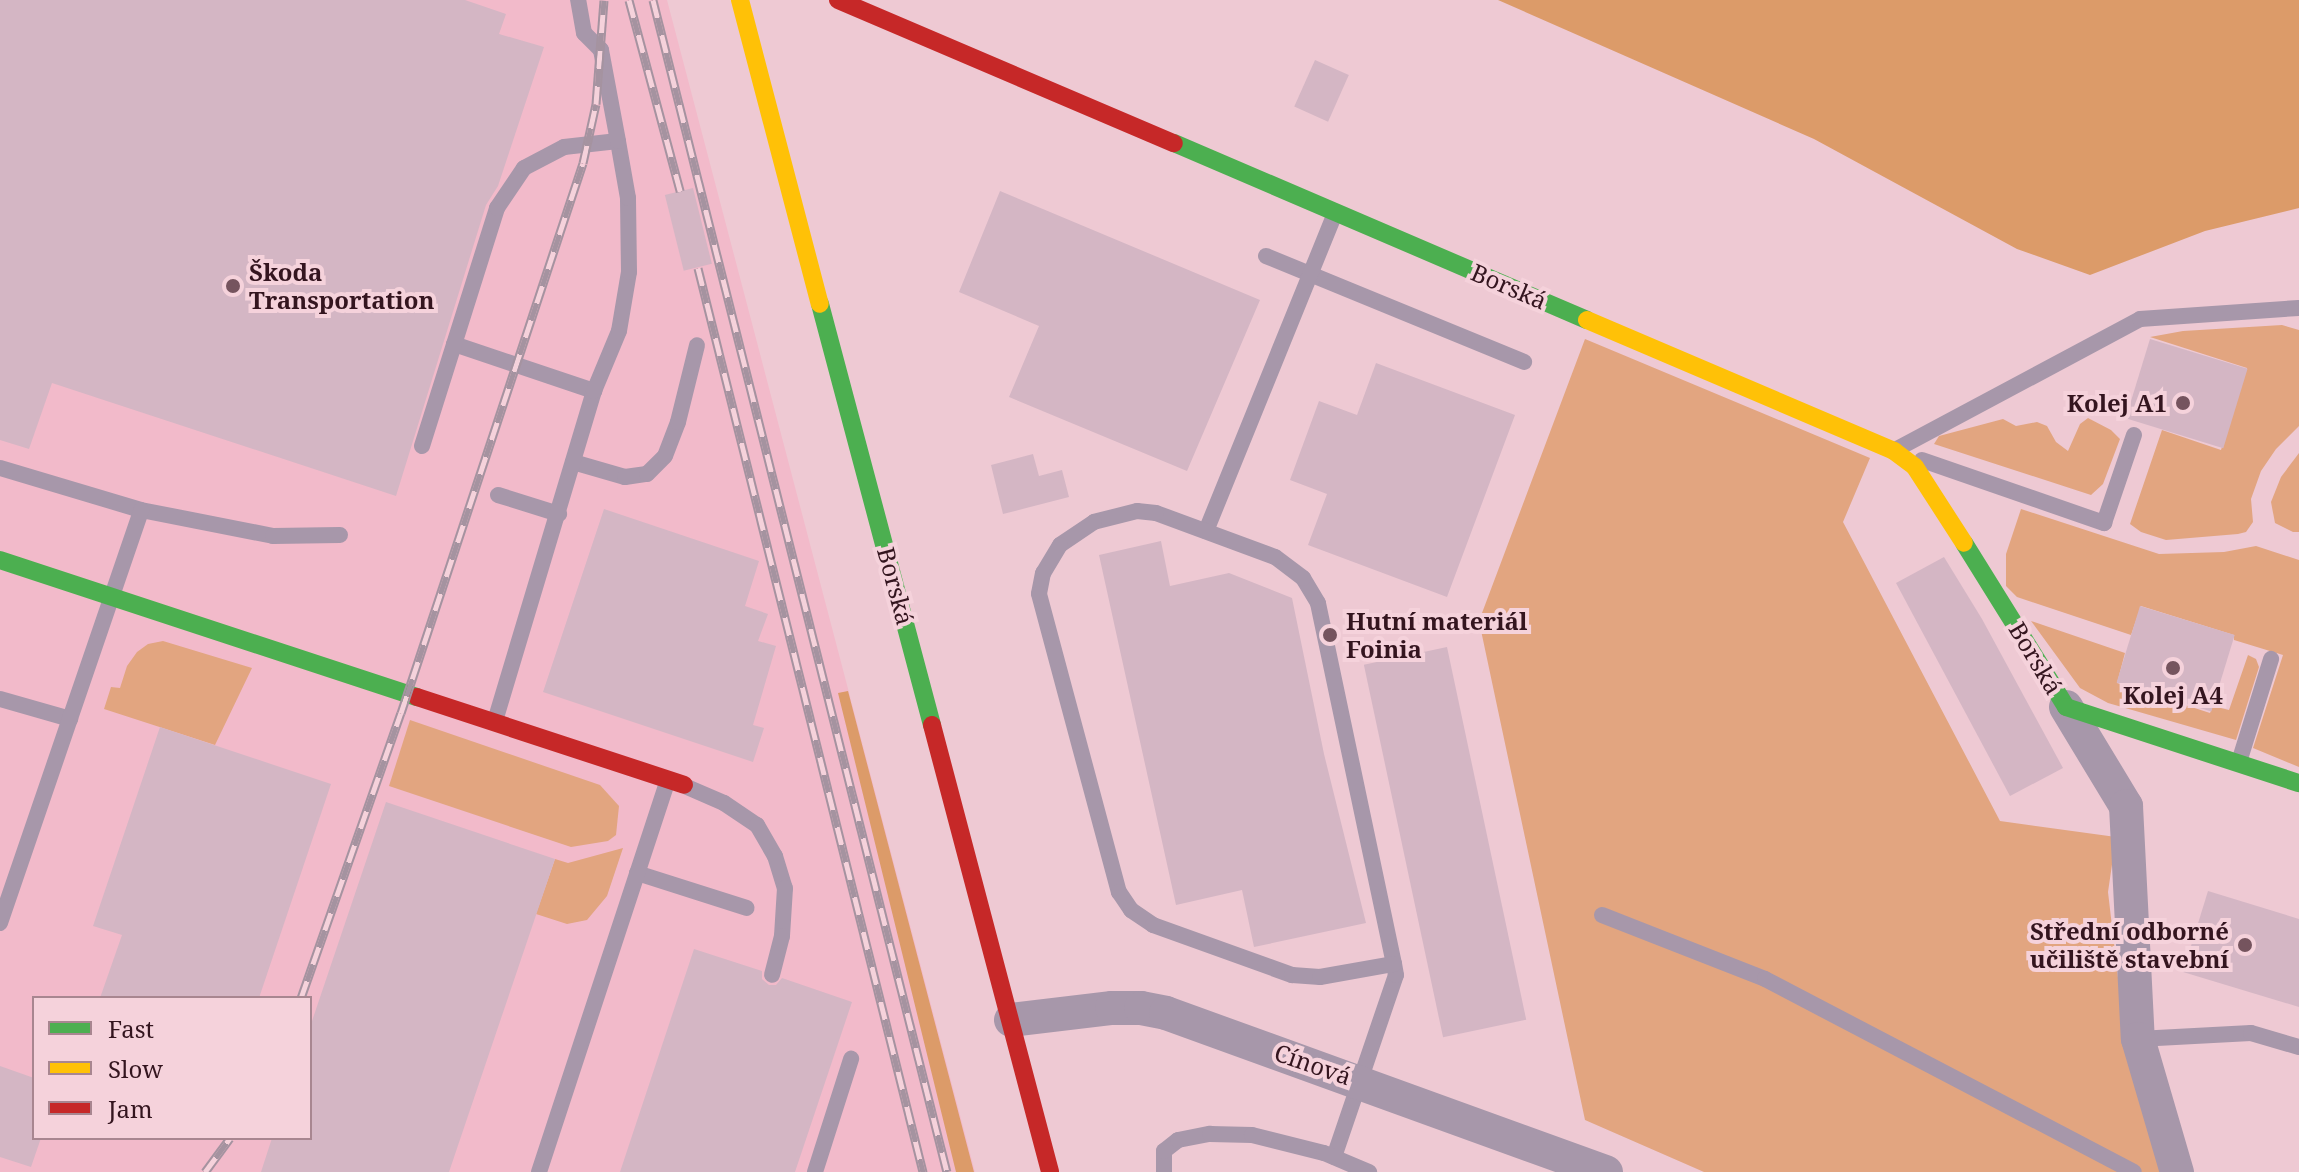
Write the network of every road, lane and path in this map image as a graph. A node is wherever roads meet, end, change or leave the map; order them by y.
1 (578, 0) edge
2 (740, 0) edge
3 (838, 0) edge
4 (618, 141) junction
5 (1336, 212) junction
6 (1266, 256) dead end
7 (1310, 274) junction
8 (2299, 308) edge
9 (454, 344) junction
10 (697, 345) dead end
11 (1524, 362) dead end
12 (594, 391) junction
13 (2134, 435) dead end
14 (422, 446) dead end
15 (1894, 451) junction
16 (573, 462) junction
17 (0, 468) edge
18 (498, 495) dead end
19 (141, 510) junction
20 (559, 514) junction
21 (1206, 531) junction
22 (340, 535) dead end
23 (0, 560) edge
24 (112, 597) junction
25 (2271, 659) dead end
26 (0, 699) edge
27 (2066, 707) junction
28 (70, 719) junction
29 (495, 723) junction
30 (2238, 763) junction
31 (676, 783) junction
32 (2299, 783) edge
33 (637, 873) junction
34 (747, 908) dead end
35 (1602, 915) dead end
36 (0, 923) edge
37 (1394, 964) junction
38 (772, 975) dead end
39 (1011, 1020) junction
40 (2138, 1039) junction
41 (2299, 1047) edge
42 (851, 1059) dead end
43 (1360, 1080) junction
44 (1334, 1157) junction
45 (539, 1172) edge
46 (815, 1172) edge
47 (1050, 1172) edge
48 (1164, 1172) edge
49 (1369, 1172) edge
50 (1606, 1172) edge
51 (2134, 1172) edge
52 (2177, 1172) edge

1 - 4 lane
2 - 39 street, Borská
3 - 5 street, Borská
4 - 9 lane
4 - 12 lane
5 - 7 lane
5 - 15 street, Borská
6 - 7 lane
7 - 11 lane
7 - 21 lane
8 - 15 lane
9 - 12 lane
9 - 14 lane
10 - 16 lane
12 - 16 lane
13 - 15 lane
15 - 27 street, Borská
16 - 20 lane
17 - 19 lane
18 - 20 lane
19 - 22 lane
19 - 24 lane
20 - 29 lane
21 - 37 lane
21 - 37 lane
23 - 24 street
24 - 28 lane
24 - 29 street
25 - 30 lane
26 - 28 lane
27 - 30 street, Borská
27 - 40 street, Borská
28 - 36 lane
29 - 31 street
30 - 32 street, Borská
31 - 33 lane
31 - 38 lane
33 - 34 lane
33 - 45 lane
35 - 51 lane
37 - 43 lane
39 - 43 street, Cínová
39 - 47 street, Borská
40 - 41 lane
40 - 52 street, Borská
42 - 46 lane
43 - 44 lane
43 - 50 street, Cínová
44 - 48 lane
44 - 49 lane

